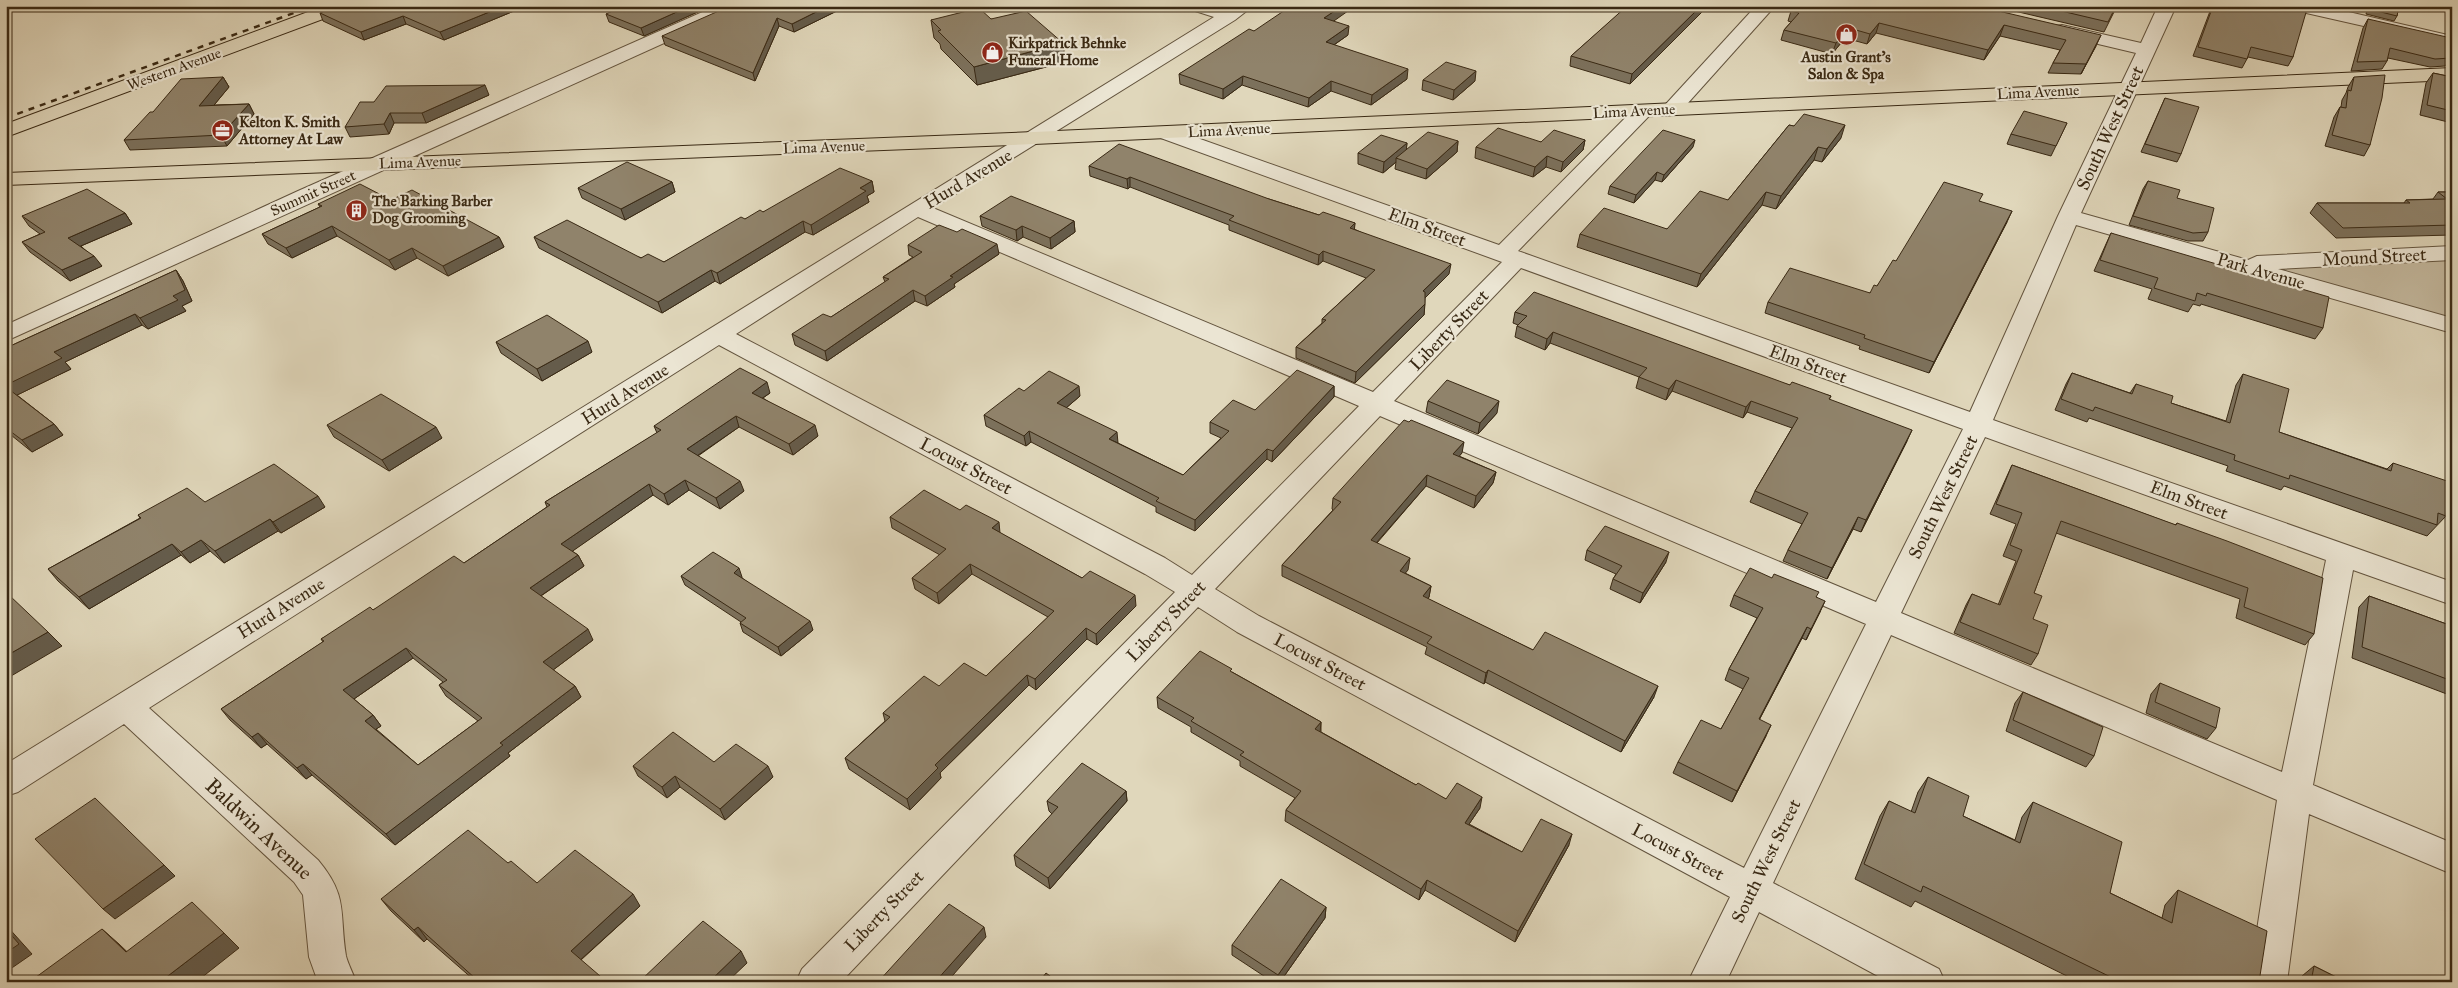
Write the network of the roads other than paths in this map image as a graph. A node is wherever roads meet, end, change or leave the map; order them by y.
1 (341, 6) edge
2 (731, 6) edge
3 (1198, 6) edge
4 (1766, 6) edge
5 (2167, 6) edge
6 (2299, 6) edge
7 (1236, 11) edge
8 (2048, 27) edge
9 (2452, 41) edge
10 (2146, 50) junction
11 (2452, 74) edge
12 (2127, 88) junction
13 (1672, 109) junction
14 (1644, 110) junction
15 (6, 131) edge
16 (1164, 132) junction
17 (1034, 138) junction
18 (380, 163) junction
19 (6, 179) edge
20 (917, 209) junction
21 (2069, 216) junction
22 (2452, 253) edge
23 (1510, 257) junction
24 (2236, 264) junction
25 (2452, 326) edge
26 (6, 334) edge
27 (719, 335) junction
28 (1377, 405) junction
29 (1978, 424) junction
30 (2342, 554) junction
31 (1195, 591) junction
32 (2452, 594) edge
33 (1884, 618) junction
34 (126, 707) junction
35 (6, 782) edge
36 (2295, 793) junction
37 (2452, 860) edge
38 (1752, 891) junction
39 (337, 982) edge
40 (816, 982) edge
41 (1707, 982) edge
42 (1926, 982) edge
43 (2268, 982) edge

1 - 15 main road, Western Avenue
2 - 18 street, Summit Street
3 - 7 street
4 - 13 street
5 - 10 street, South West Street
6 - 9 street
7 - 17 street, Hurd Avenue
8 - 10 street
10 - 12 street, South West Street
11 - 12 main road, Lima Avenue
12 - 13 main road, Lima Avenue
12 - 21 street, South West Street
13 - 14 main road, Lima Avenue
14 - 16 main road, Lima Avenue
14 - 23 street, Liberty Street
16 - 17 main road, Lima Avenue
16 - 23 street, Elm Street
17 - 18 main road, Lima Avenue
17 - 20 street, Hurd Avenue
18 - 19 main road, Lima Avenue
18 - 26 street, Summit Street
20 - 27 street, Hurd Avenue
20 - 28 street
21 - 24 street, Park Avenue
21 - 29 street, South West Street
22 - 24 street, Mound Street
23 - 28 street, Liberty Street
23 - 29 street, Elm Street
24 - 25 street, Park Avenue
27 - 31 street, Locust Street
27 - 34 street, Hurd Avenue
28 - 31 street, Liberty Street
28 - 33 street
29 - 30 street, Elm Street
29 - 33 street, South West Street
30 - 32 street, Elm Street
30 - 36 street
31 - 38 street, Locust Street
31 - 40 street, Liberty Street
33 - 36 street
33 - 38 street, South West Street
34 - 35 street, Hurd Avenue
34 - 39 street, Baldwin Avenue
36 - 37 street
36 - 43 street
38 - 41 street, South West Street
38 - 42 street, Locust Street

